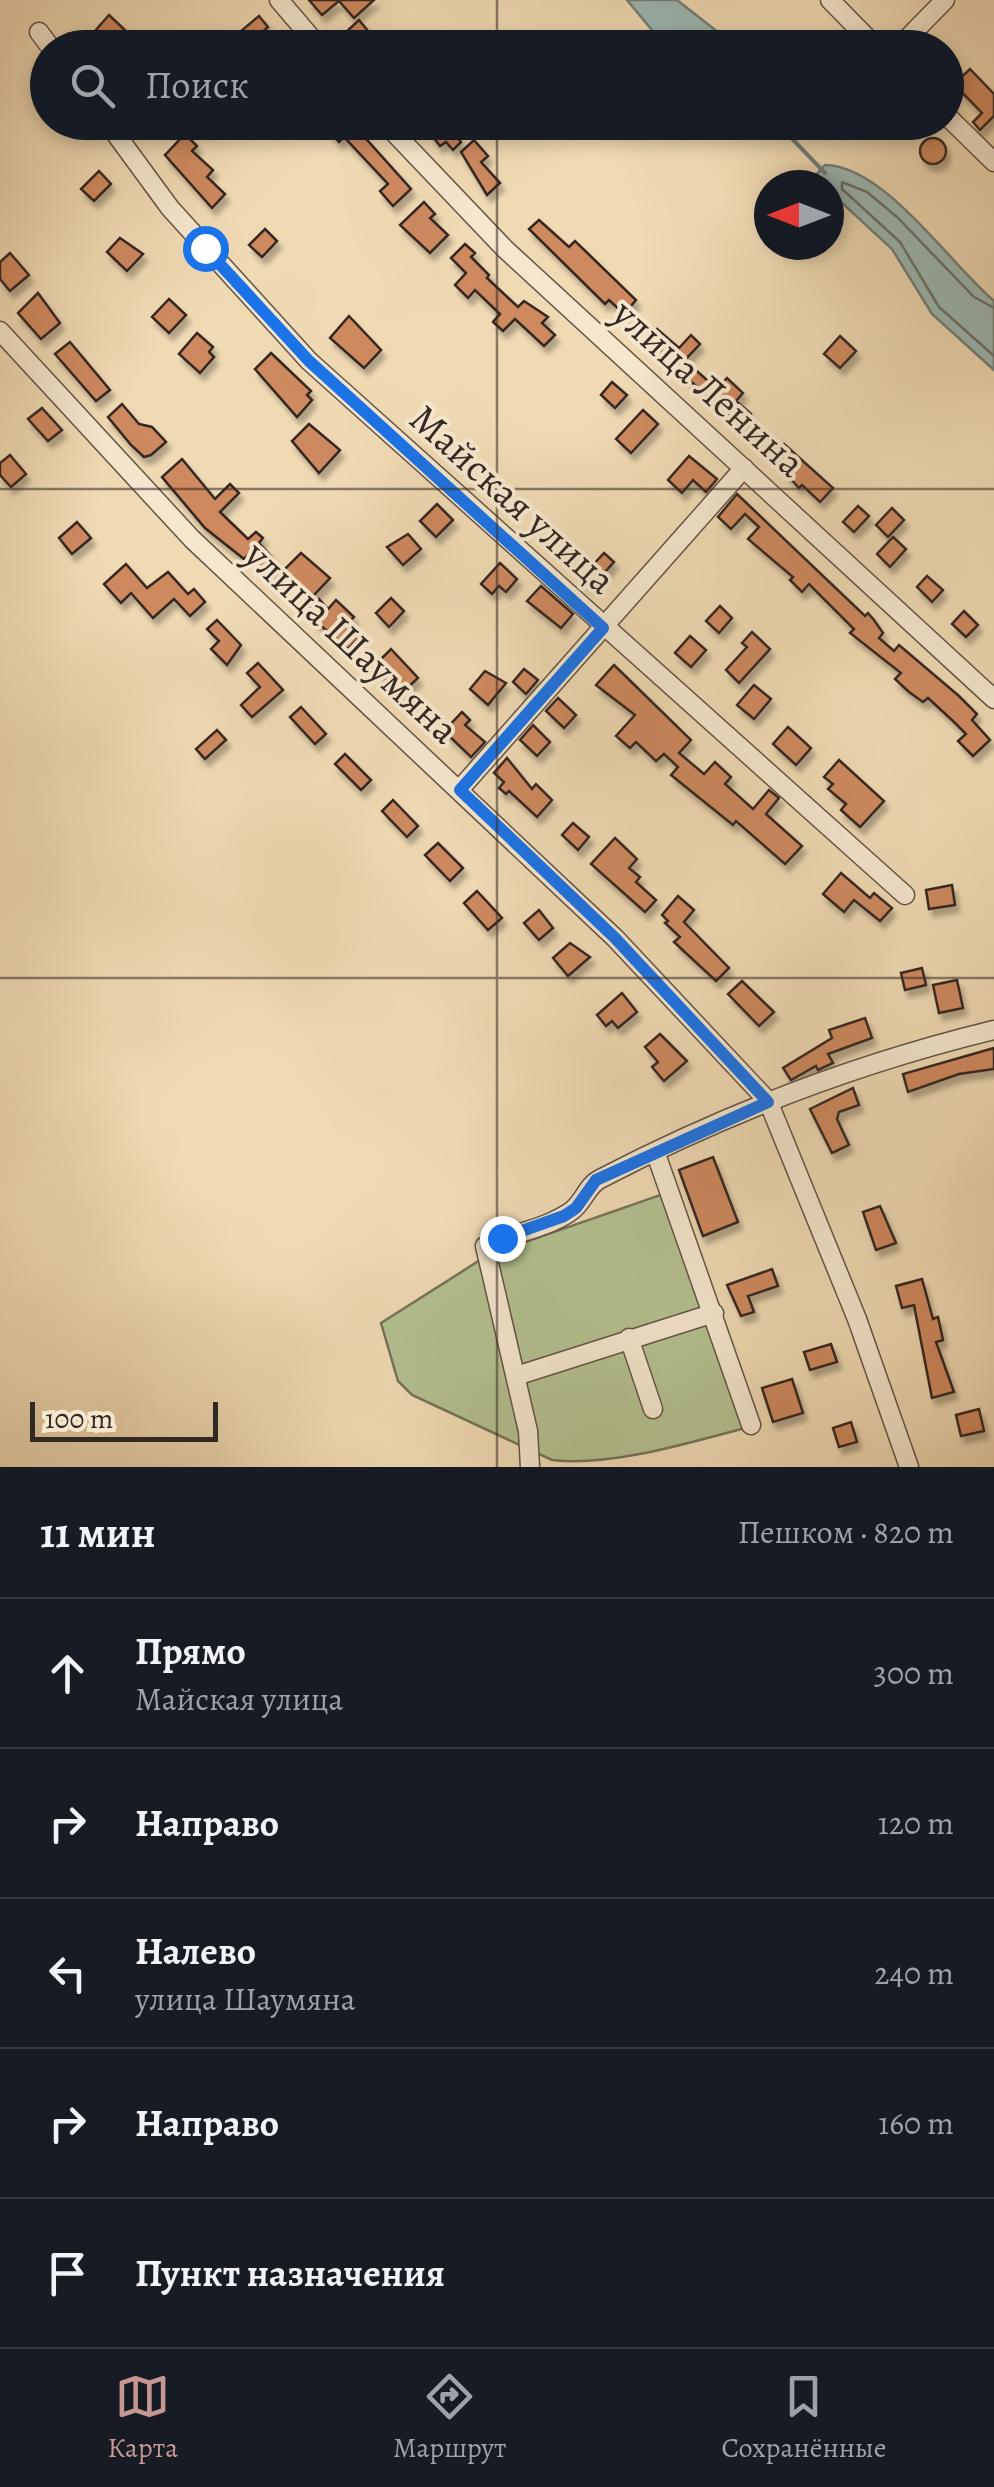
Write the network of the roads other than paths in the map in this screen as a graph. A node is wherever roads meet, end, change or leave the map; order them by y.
1 (280, 0) edge
2 (830, 0) edge
3 (945, 0) edge
4 (305, 30) edge
5 (859, 30) edge
6 (916, 30) edge
7 (964, 133) edge
8 (120, 140) edge
9 (401, 140) edge
10 (994, 162) edge
11 (0, 331) edge
12 (744, 468) junction
13 (603, 628) junction
14 (994, 698) edge
15 (460, 790) junction
16 (905, 895) dead end
17 (994, 1030) edge
18 (768, 1102) junction
19 (656, 1154) junction
20 (714, 1313) junction
21 (629, 1338) junction
22 (516, 1376) junction
23 (652, 1408) dead end
24 (751, 1425) dead end
25 (530, 1467) edge
26 (909, 1467) edge

1 - 4 street
2 - 5 street
3 - 6 street
7 - 10 street
8 - 13 street, Майская улица
9 - 12 street, улица Ленина
11 - 15 street, улица Шаумяна
12 - 13 street
12 - 14 street, улица Ленина
13 - 15 street
13 - 16 street, Майская улица
15 - 18 street, улица Шаумяна
17 - 18 street
18 - 19 street
18 - 26 street, улица Шаумяна
19 - 20 street
19 - 22 street
20 - 21 street
20 - 24 street
21 - 22 street
21 - 23 street
22 - 25 street

